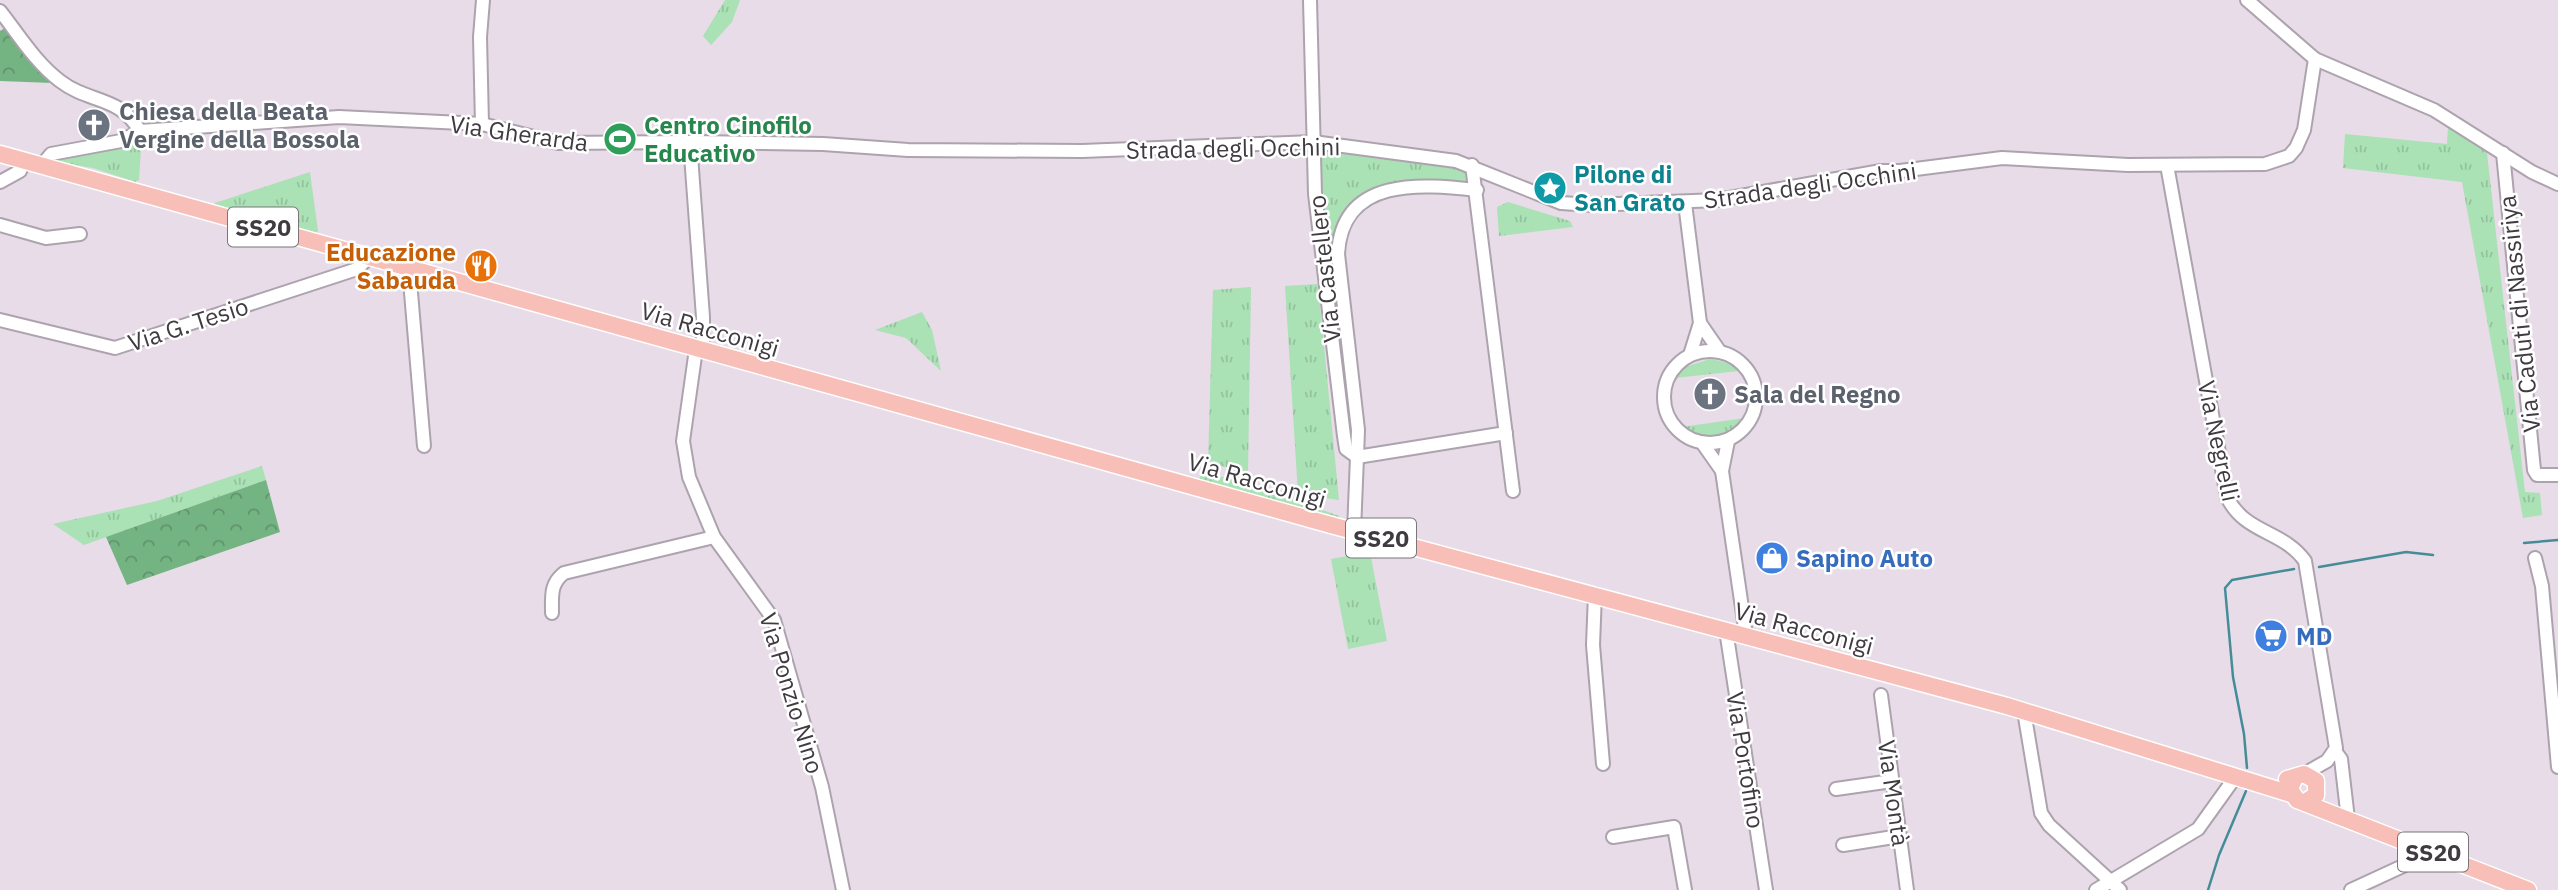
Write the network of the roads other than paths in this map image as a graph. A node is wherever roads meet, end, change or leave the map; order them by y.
1 (483, 0) edge
2 (1310, 0) edge
3 (2247, 0) edge
4 (0, 11) edge
5 (2315, 58) junction
6 (482, 124) junction
7 (140, 131) junction
8 (690, 142) junction
9 (1313, 142) junction
10 (2503, 153) junction
11 (0, 154) edge
12 (24, 161) junction
13 (2167, 164) junction
14 (1472, 165) junction
15 (41, 166) junction
16 (0, 182) edge
17 (2558, 184) edge
18 (1477, 190) junction
19 (1685, 203) junction
20 (0, 225) edge
21 (80, 234) dead end
22 (369, 257) junction
23 (410, 268) junction
24 (0, 320) edge
25 (1700, 323) junction
26 (699, 350) junction
27 (1720, 352) junction
28 (1690, 355) junction
29 (1506, 433) junction
30 (1728, 440) junction
31 (1703, 444) junction
32 (424, 446) dead end
33 (1357, 457) junction
34 (1722, 471) junction
35 (2558, 475) edge
36 (1513, 491) dead end
37 (1354, 531) junction
38 (714, 537) junction
39 (2535, 558) dead end
40 (1595, 594) junction
41 (552, 613) dead end
42 (1726, 630) junction
43 (1746, 635) junction
44 (1881, 695) dead end
45 (2024, 711) junction
46 (2555, 713) edge
47 (2331, 756) junction
48 (1604, 764) dead end
49 (2558, 767) edge
50 (2300, 775) junction
51 (2236, 776) junction
52 (1892, 781) junction
53 (2253, 782) junction
54 (2318, 787) junction
55 (1836, 789) dead end
56 (2291, 794) junction
57 (2305, 802) junction
58 (2343, 818) junction
59 (1900, 836) junction
60 (1613, 837) dead end
61 (1843, 845) dead end
62 (2418, 846) junction
63 (2116, 886) edge
64 (843, 890) edge
65 (1685, 890) edge
66 (1766, 890) edge
67 (1908, 890) edge
68 (2096, 890) edge
69 (2351, 890) edge
70 (2528, 890) edge

1 - 6 street
2 - 9 street, Via Castellero
3 - 5 street
4 - 7 street
5 - 10 street
5 - 13 street, Strada degli Occhini
6 - 7 street, Via Gherarda
6 - 8 street, Via Gherarda
7 - 15 street, Via Gherarda
8 - 9 street, Strada degli Occhini
8 - 26 street
9 - 14 street, Strada degli Occhini
9 - 33 street, Via Castellero
10 - 17 street
10 - 35 street, Via Caduti di Nassiriya
11 - 12 main road, Via Racconigi / SS20
12 - 15 main road, Via Racconigi / SS20
12 - 16 street
13 - 19 street, Strada degli Occhini
13 - 47 street, Via Negrelli
14 - 18 street
14 - 19 street, Strada degli Occhini
15 - 22 main road, Via Racconigi / SS20
18 - 29 street
18 - 33 street
19 - 25 street
20 - 21 street
22 - 23 main road, Via Racconigi / SS20
22 - 24 street, Via G. Tesio
23 - 26 main road, Via Racconigi / SS20
23 - 32 street
25 - 27 street
25 - 28 street
26 - 37 main road, Via Racconigi / SS20
26 - 38 street, Via Ponzio Nino
27 - 28 street
27 - 30 street
28 - 31 street
29 - 33 street
29 - 36 street
30 - 31 street
30 - 34 street
31 - 34 street
33 - 37 street, Via Castellero
34 - 43 street
37 - 40 main road, Via Racconigi / SS20
38 - 41 street
38 - 64 street, Via Ponzio Nino
39 - 46 street
40 - 42 main road, Via Racconigi / SS20
40 - 48 street
42 - 43 main road, Via Racconigi / SS20
42 - 66 street, Via Portofino
43 - 45 main road, Via Racconigi / SS20
44 - 52 street, Via Montà
45 - 51 main road, Via Racconigi / SS20
45 - 63 street
46 - 49 street
47 - 50 street
47 - 54 street, Via Negrelli
47 - 58 street
50 - 53 main road, Via Racconigi / SS20
50 - 54 main road
50 - 56 main road
51 - 53 main road, Via Racconigi / SS20
51 - 63 street
52 - 55 street
52 - 59 street, Via Montà
53 - 56 main road, Via Racconigi / SS20
54 - 57 main road
54 - 58 main road
56 - 57 main road
57 - 58 main road, SS20
58 - 62 main road, SS20
59 - 61 street
59 - 67 street, Via Montà
60 - 65 street
62 - 69 street
62 - 70 main road, SS20
63 - 68 street

